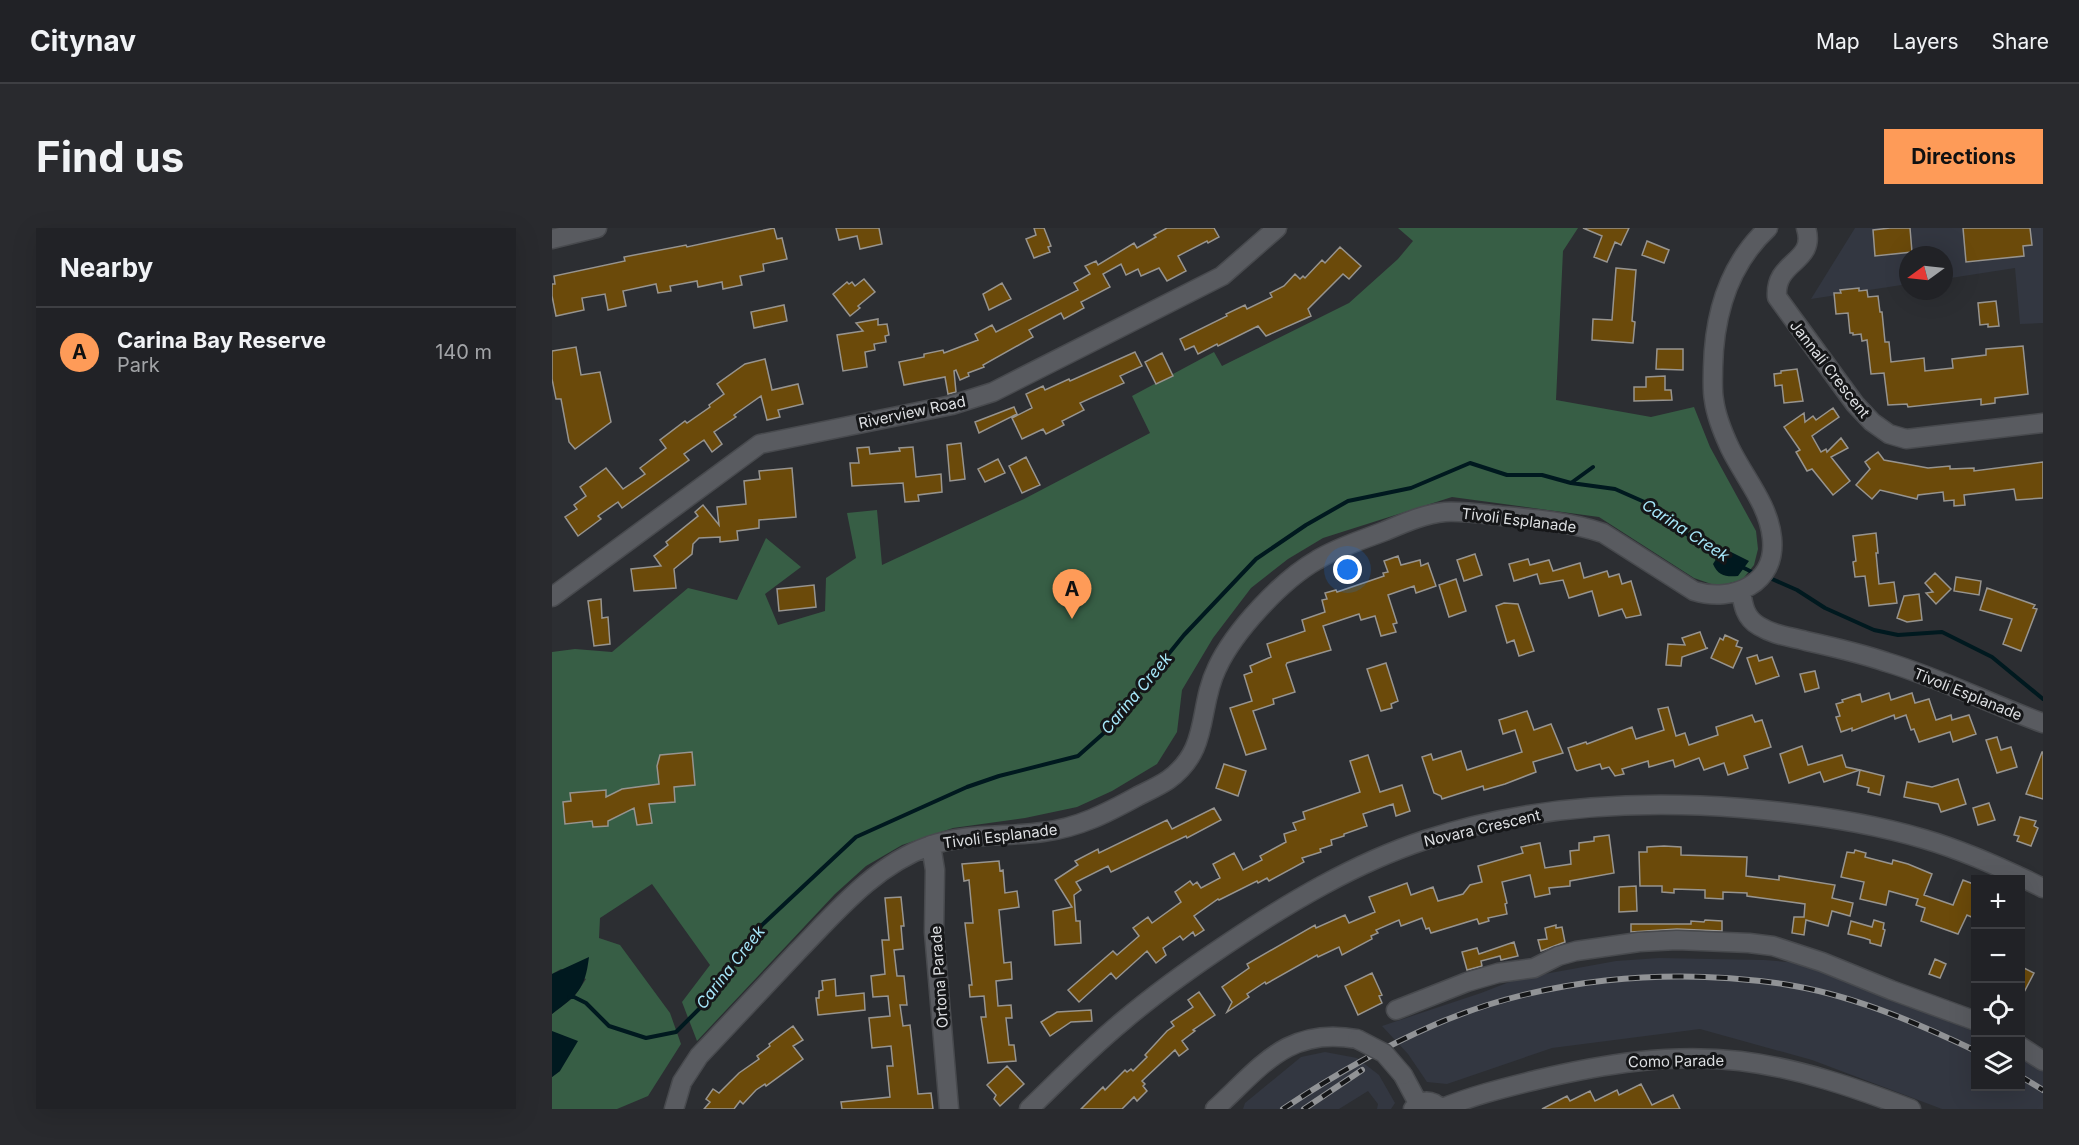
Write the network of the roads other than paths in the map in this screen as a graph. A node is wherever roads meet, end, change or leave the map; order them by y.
1 (597, 228) edge
2 (1277, 228) edge
3 (1767, 228) edge
4 (1806, 228) edge
5 (552, 239) edge
6 (2043, 423) edge
7 (1742, 591) junction
8 (552, 597) edge
9 (2043, 723) edge
10 (931, 845) junction
11 (2043, 888) edge
12 (1396, 1010) dead end
13 (1971, 1019) edge
14 (2025, 1049) edge
15 (2043, 1061) edge
16 (1416, 1106) edge
17 (675, 1109) edge
18 (949, 1109) edge
19 (1029, 1109) edge
20 (1215, 1109) edge
21 (1441, 1109) edge
22 (1911, 1109) edge

1 - 5 street
2 - 8 street, Riverview Road
3 - 7 street
4 - 6 street, Jannali Crescent
7 - 9 street, Tivoli Esplanade
7 - 10 street, Tivoli Esplanade
10 - 17 street, Tivoli Esplanade
10 - 18 street, Ortona Parade
11 - 19 street, Novara Crescent
12 - 13 street
14 - 15 street
16 - 20 street, bridge
16 - 21 street
21 - 22 street, Como Parade

